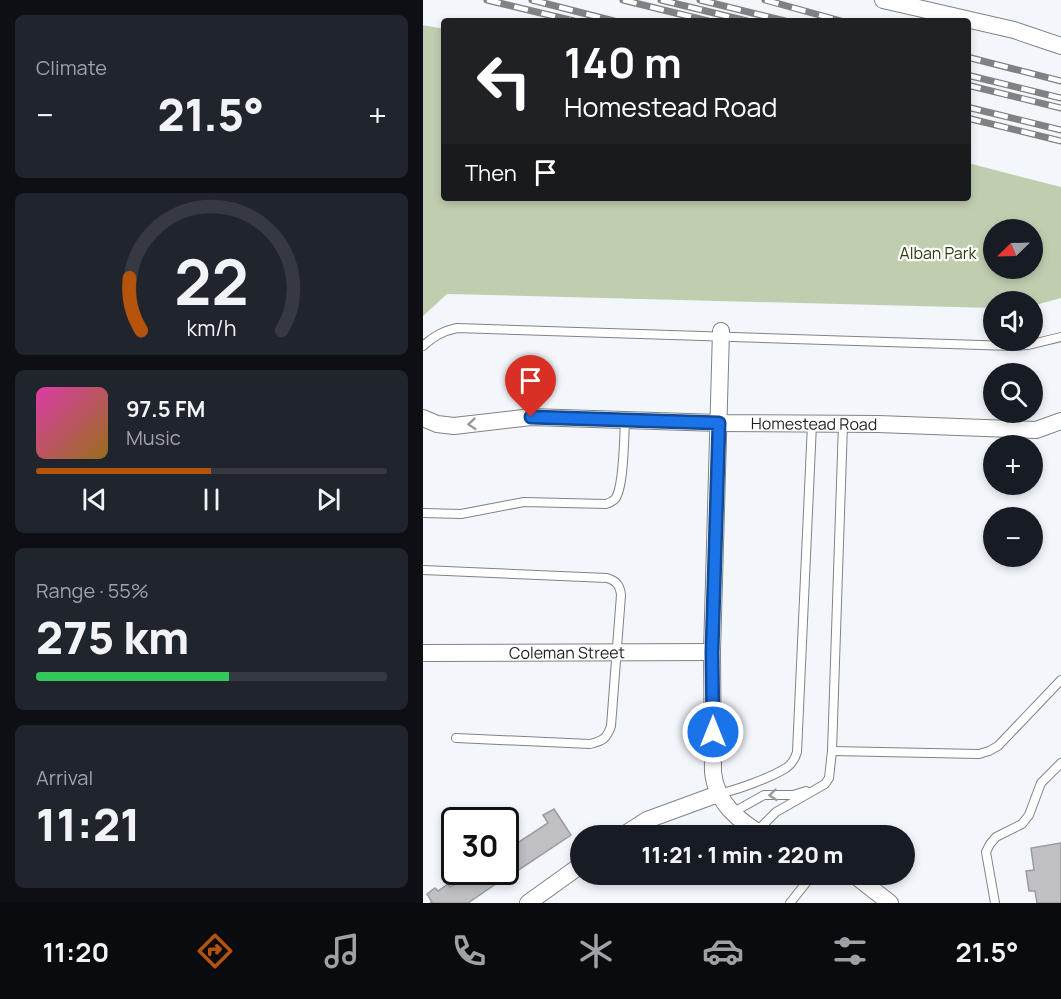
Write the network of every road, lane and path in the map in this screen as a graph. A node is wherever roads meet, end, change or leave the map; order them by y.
1 (883, 0) edge
2 (962, 18) edge
3 (971, 20) edge
4 (1061, 46) edge
5 (721, 334) junction
6 (1061, 337) edge
7 (423, 346) edge
8 (423, 418) edge
9 (625, 421) junction
10 (1061, 421) edge
11 (719, 423) junction
12 (811, 424) junction
13 (843, 424) junction
14 (423, 513) edge
15 (423, 570) edge
16 (617, 652) junction
17 (712, 652) junction
18 (423, 653) edge
19 (1061, 680) edge
20 (456, 738) dead end
21 (832, 751) junction
22 (1061, 764) edge
23 (819, 789) junction
24 (718, 794) junction
25 (732, 813) junction
26 (639, 825) edge
27 (749, 825) edge
28 (766, 825) edge
29 (570, 873) edge
30 (804, 885) edge
31 (867, 885) edge
32 (528, 903) edge
33 (790, 903) edge
34 (890, 903) edge
35 (995, 903) edge

1 - 2 street
3 - 4 street
5 - 6 lane
5 - 7 lane
5 - 11 street
9 -> 8 street, Homestead Road
9 - 11 street, Homestead Road
9 - 14 lane
10 - 13 street, Homestead Road
11 - 12 street, Homestead Road
11 - 17 street
12 - 13 street, Homestead Road
12 - 24 lane
13 - 21 lane
15 - 16 lane
16 - 17 street, Coleman Street
16 - 18 street, Coleman Street
16 - 20 lane
17 - 24 street
19 - 21 lane
21 - 23 lane
22 - 35 lane
23 -> 25 lane
23 - 28 lane
24 - 25 street
24 - 26 street
25 - 27 street
29 - 32 street
30 - 33 lane
31 - 34 street

